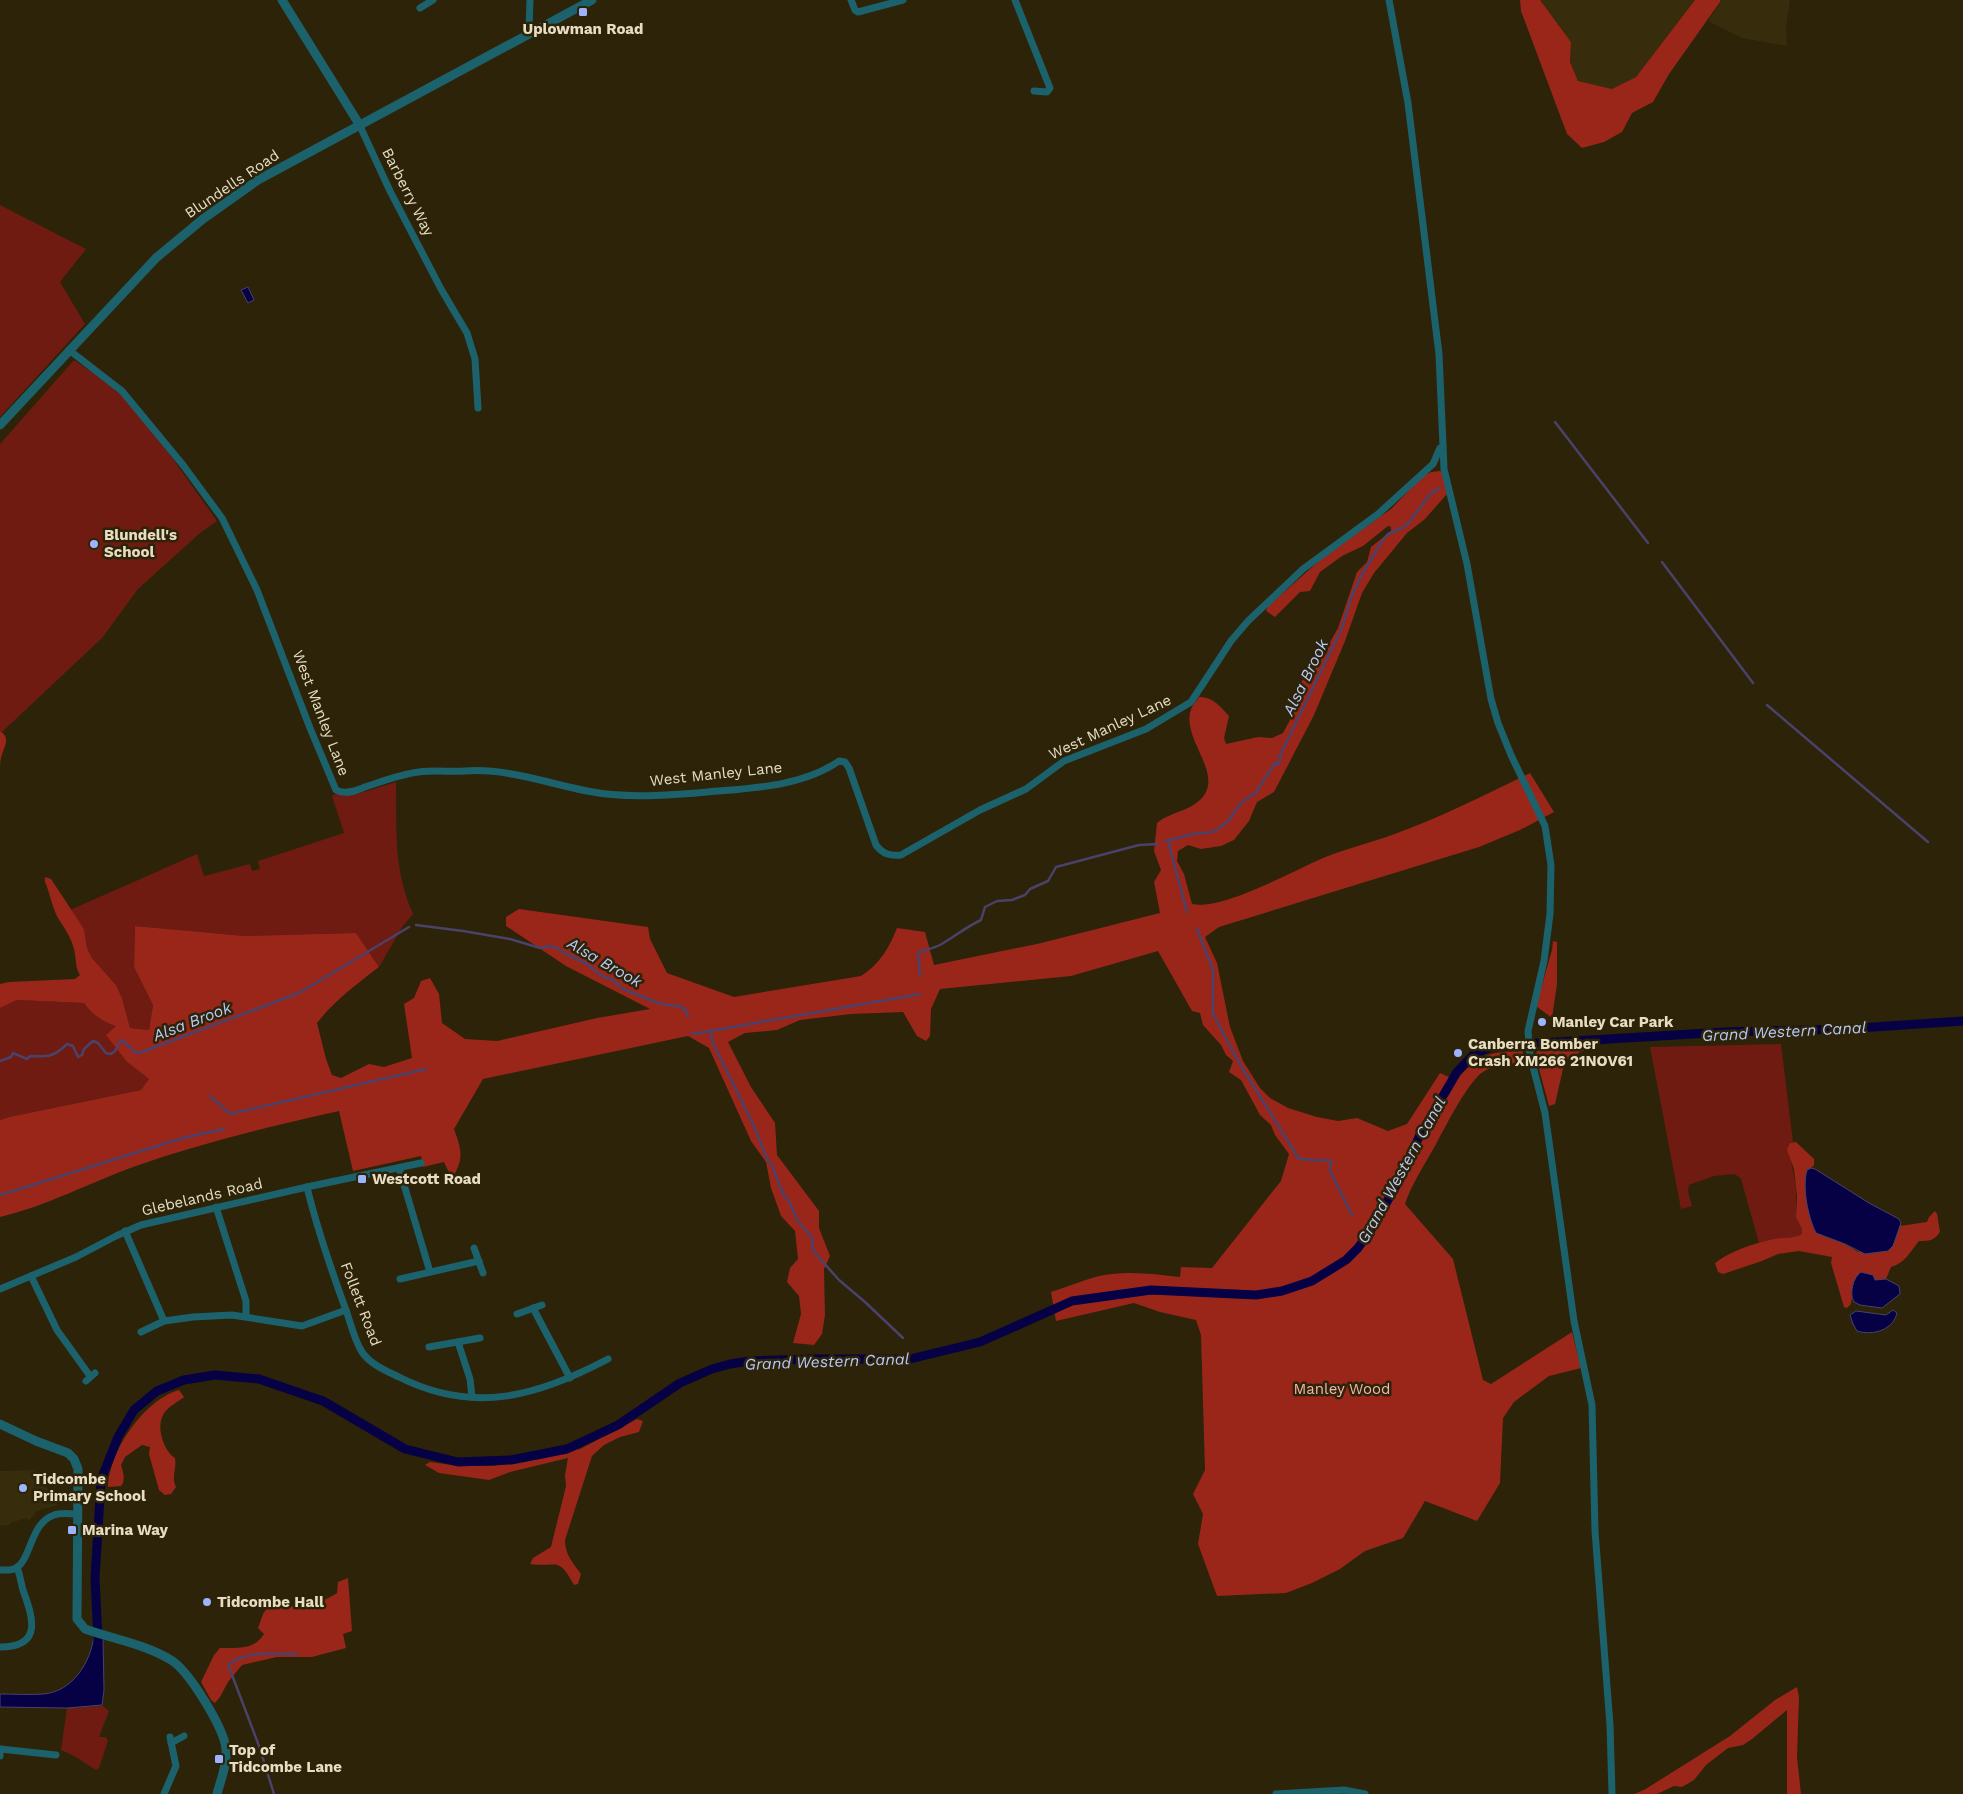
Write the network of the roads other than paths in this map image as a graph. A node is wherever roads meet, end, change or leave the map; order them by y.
1 (282, 0) edge
2 (433, 0) edge
3 (530, 0) edge
4 (592, 0) edge
5 (851, 0) edge
6 (903, 0) edge
7 (1014, 0) edge
8 (1390, 0) edge
9 (420, 8) dead end
10 (530, 33) junction
11 (1034, 92) dead end
12 (359, 124) junction
13 (69, 350) junction
14 (478, 408) dead end
15 (0, 425) edge
16 (1443, 447) junction
17 (1432, 464) junction
18 (1444, 469) junction
19 (421, 1163) dead end
20 (399, 1168) junction
21 (307, 1187) junction
22 (216, 1207) junction
23 (125, 1231) junction
24 (474, 1248) dead end
25 (479, 1261) junction
26 (430, 1272) junction
27 (483, 1273) dead end
28 (31, 1276) junction
29 (400, 1279) dead end
30 (0, 1289) edge
31 (542, 1305) dead end
32 (533, 1308) junction
33 (346, 1310) junction
34 (517, 1314) dead end
35 (246, 1316) junction
36 (164, 1321) junction
37 (141, 1332) dead end
38 (480, 1338) dead end
39 (458, 1342) junction
40 (428, 1347) dead end
41 (608, 1358) dead end
42 (90, 1377) dead end
43 (570, 1378) junction
44 (472, 1397) junction
45 (0, 1424) edge
46 (77, 1514) junction
47 (17, 1567) junction
48 (0, 1570) edge
49 (0, 1647) edge
50 (184, 1736) dead end
51 (0, 1749) edge
52 (43, 1753) junction
53 (56, 1755) dead end
54 (0, 1756) edge
55 (42, 1763) dead end
56 (164, 1794) edge
57 (217, 1794) edge
58 (1276, 1794) edge
59 (1365, 1794) edge
60 (1612, 1794) edge

1 - 12 street, Barberry Way
2 - 9 street
3 - 10 street
4 - 10 street, Blundells Road
5 - 6 street
7 - 11 street
8 - 16 street
10 - 12 street, Blundells Road
12 - 13 street, Blundells Road
12 - 14 street, Barberry Way
13 - 15 street, Blundells Road
13 - 17 street, West Manley Lane
16 - 17 street, West Manley Lane
16 - 18 street
17 - 18 street
18 - 60 street
19 - 20 street, Glebelands Road
20 - 21 street, Glebelands Road
20 - 26 street
21 - 22 street, Glebelands Road
21 - 33 street, Follett Road
22 - 23 street, Glebelands Road
22 - 35 street
23 - 28 street, Glebelands Road
23 - 36 street
24 - 25 street
25 - 26 street
25 - 27 street
26 - 29 street
28 - 30 street, Glebelands Road
28 - 42 street
31 - 32 street
32 - 34 street
32 - 43 street
33 - 35 street
33 - 44 street, Follett Road
35 - 36 street
36 - 37 street
38 - 39 street
39 - 40 street
39 - 44 street
41 - 43 street, Follett Road
43 - 44 street, Follett Road
45 - 46 street
46 - 47 street
46 - 57 street
47 - 48 street
47 - 49 street
50 - 56 street
51 - 52 street
51 - 54 street
52 - 53 street
52 - 55 street
58 - 59 street

